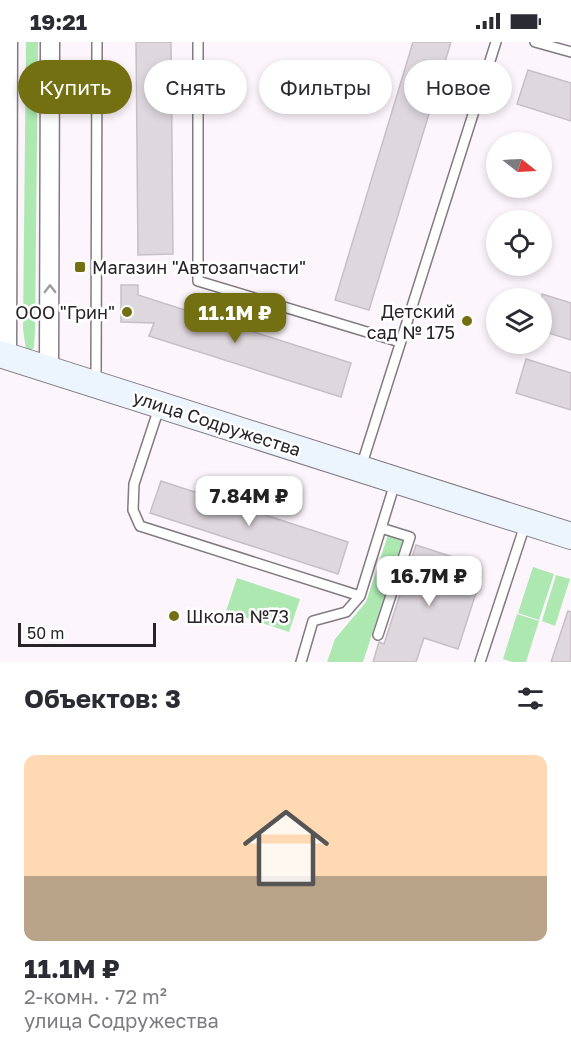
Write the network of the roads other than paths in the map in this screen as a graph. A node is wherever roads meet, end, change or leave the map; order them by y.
1 (8, 42) edge
2 (50, 42) edge
3 (97, 42) edge
4 (198, 42) edge
5 (495, 42) edge
6 (536, 42) edge
7 (571, 52) edge
8 (400, 342) junction
9 (4, 355) edge
10 (50, 369) junction
11 (96, 384) junction
12 (160, 405) junction
13 (361, 469) junction
14 (396, 480) junction
15 (526, 522) junction
16 (381, 528) junction
17 (571, 537) edge
18 (360, 596) junction
19 (378, 635) dead end
20 (301, 662) edge
21 (480, 662) edge

1 - 9 street
10 -> 2 street
3 - 11 lane
4 - 8 lane
5 - 8 lane
6 - 7 lane
8 - 13 lane
9 - 10 street, улица Содружества
10 - 11 street, улица Содружества
11 - 12 street, улица Содружества
12 - 13 street, улица Содружества
12 - 18 lane
13 - 14 street, улица Содружества
14 - 15 street, улица Содружества
14 - 16 lane
15 - 17 street, улица Содружества
15 - 21 lane
16 - 18 lane
16 - 19 lane
18 - 20 lane

